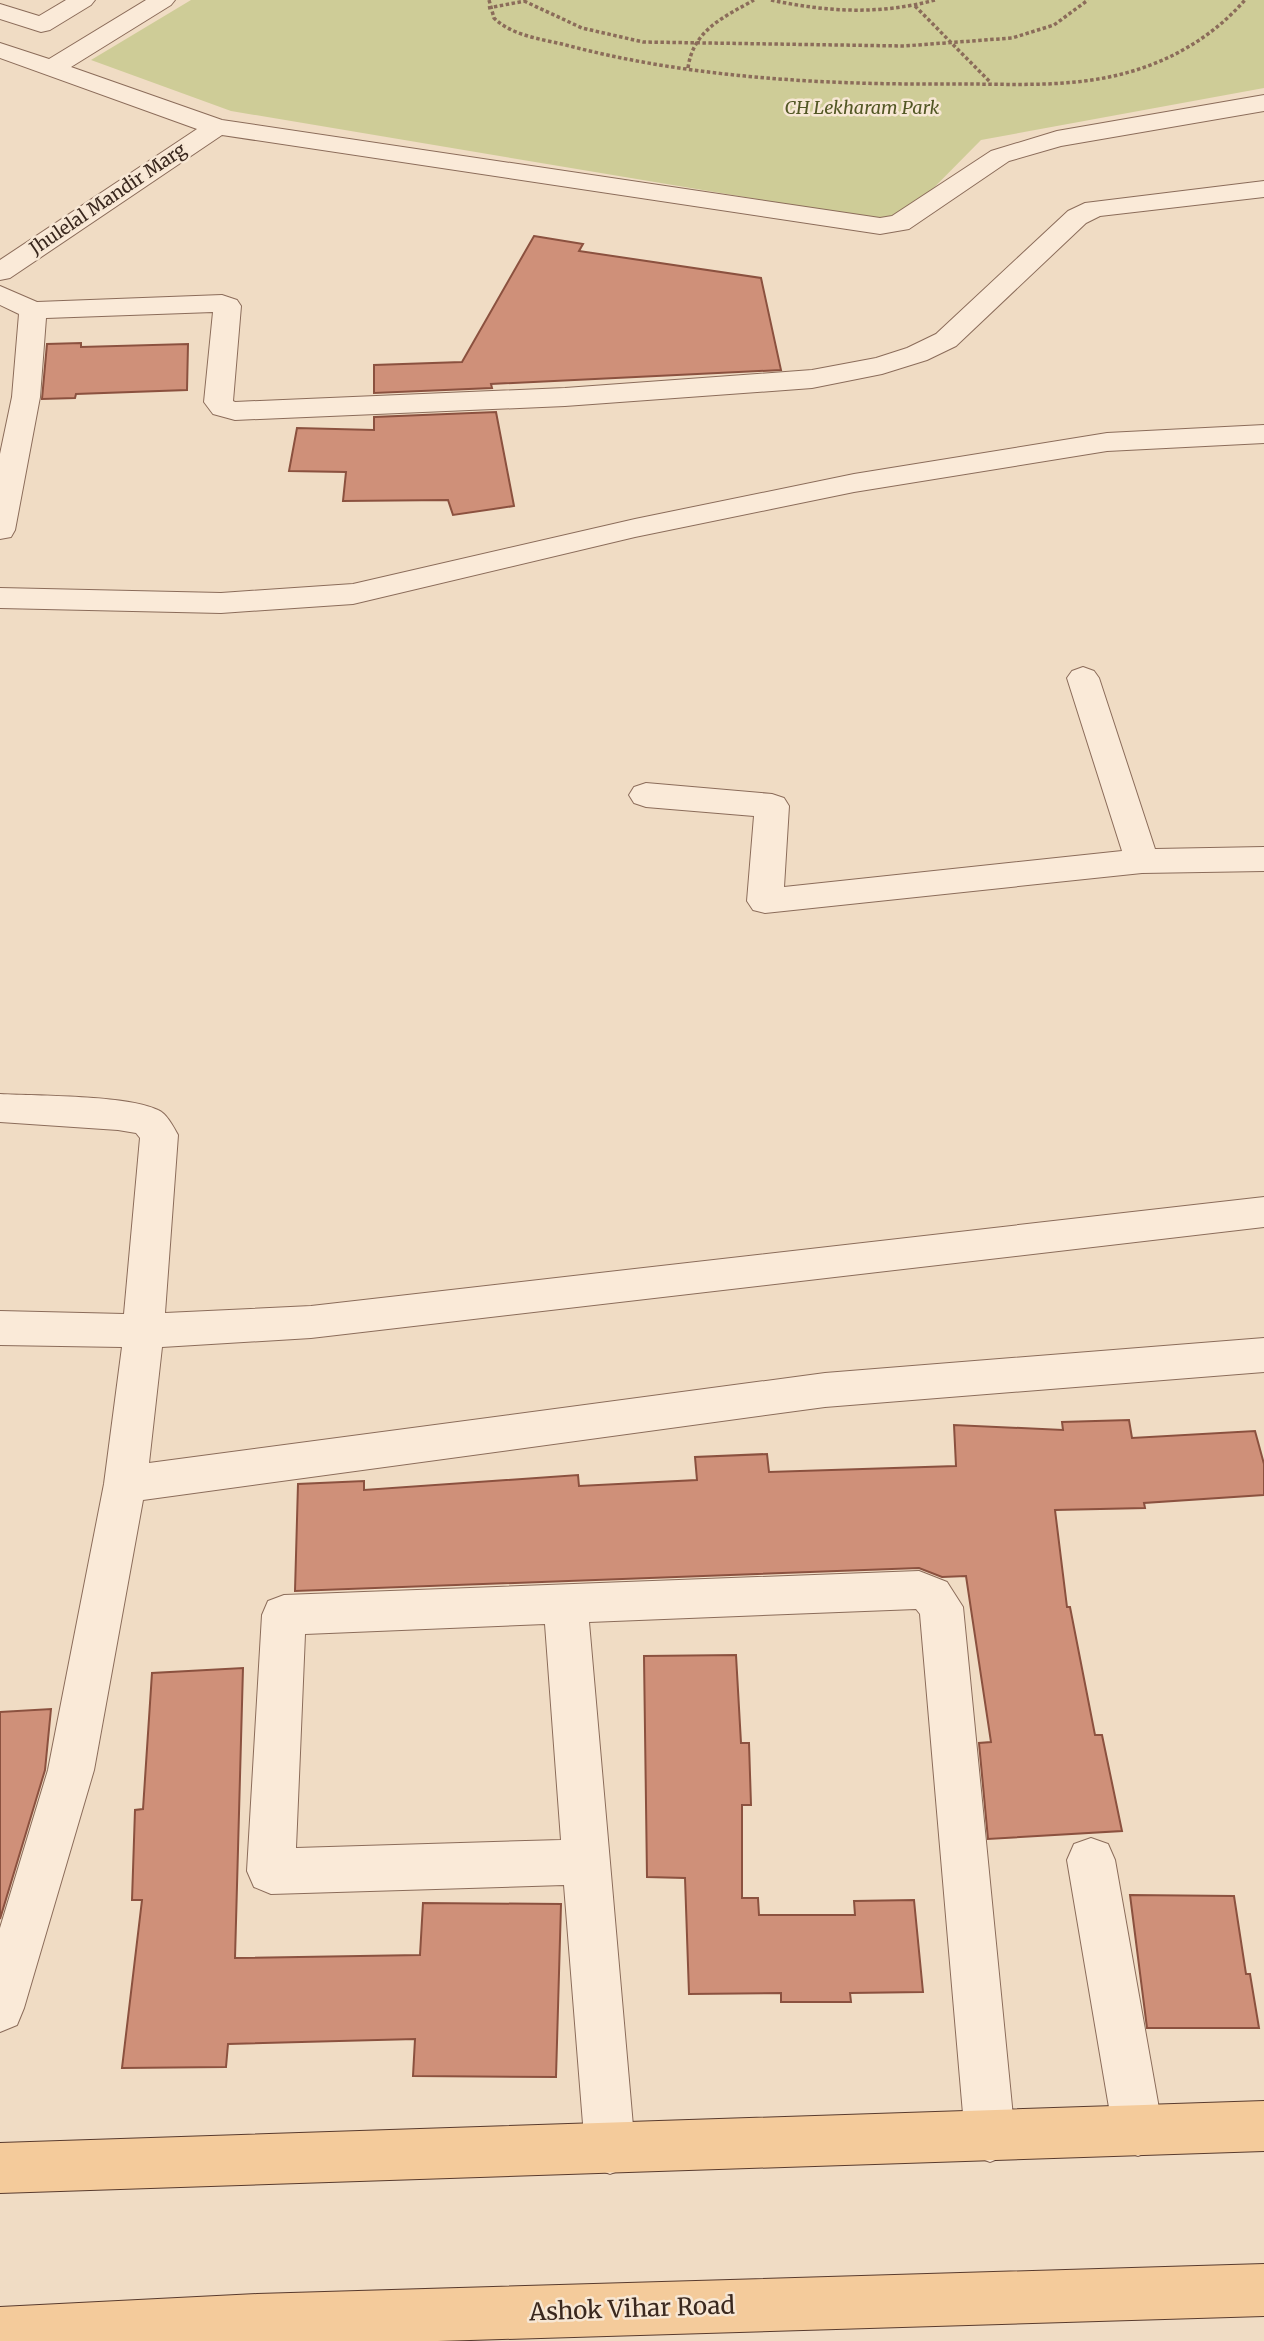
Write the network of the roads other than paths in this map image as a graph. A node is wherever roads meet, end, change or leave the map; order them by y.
1 (83, 0) edge
2 (163, 0) edge
3 (0, 11) edge
4 (0, 50) edge
5 (51, 68) junction
6 (1264, 103) edge
7 (217, 127) junction
8 (1264, 189) edge
9 (0, 272) edge
10 (0, 295) edge
11 (33, 310) junction
12 (1264, 434) edge
13 (1, 527) edge
14 (0, 598) edge
15 (1083, 678) dead end
16 (646, 795) dead end
17 (1264, 859) edge
18 (1142, 860) junction
19 (0, 1108) edge
20 (1264, 1212) edge
21 (0, 1328) edge
22 (143, 1331) junction
23 (1264, 1355) edge
24 (125, 1484) junction
25 (565, 1605) junction
26 (1091, 1860) dead end
27 (586, 1862) junction
28 (0, 2008) edge
29 (1264, 2126) edge
30 (1138, 2131) junction
31 (989, 2137) junction
32 (610, 2149) junction
33 (0, 2168) edge
34 (1264, 2290) edge
35 (246, 2330) edge
36 (0, 2333) edge

1 - 3 street
2 - 5 street
4 - 5 street
5 - 7 street
6 - 7 street
7 - 9 street, Jhulelal Mandir Marg
8 - 11 street
10 - 11 street
11 - 13 street
12 - 14 street
15 - 18 street
16 - 18 street
17 - 18 street
19 - 22 street
20 - 22 street
21 - 22 street
22 - 24 street
23 - 24 street
24 - 28 street
25 - 27 street
25 - 27 street
25 - 31 street
26 - 30 street
27 - 32 street
29 - 30 main road
30 - 31 main road
31 - 32 main road
32 - 33 main road
34 - 35 main road, Ashok Vihar Road
35 - 36 main road, Ashok Vihar Road

